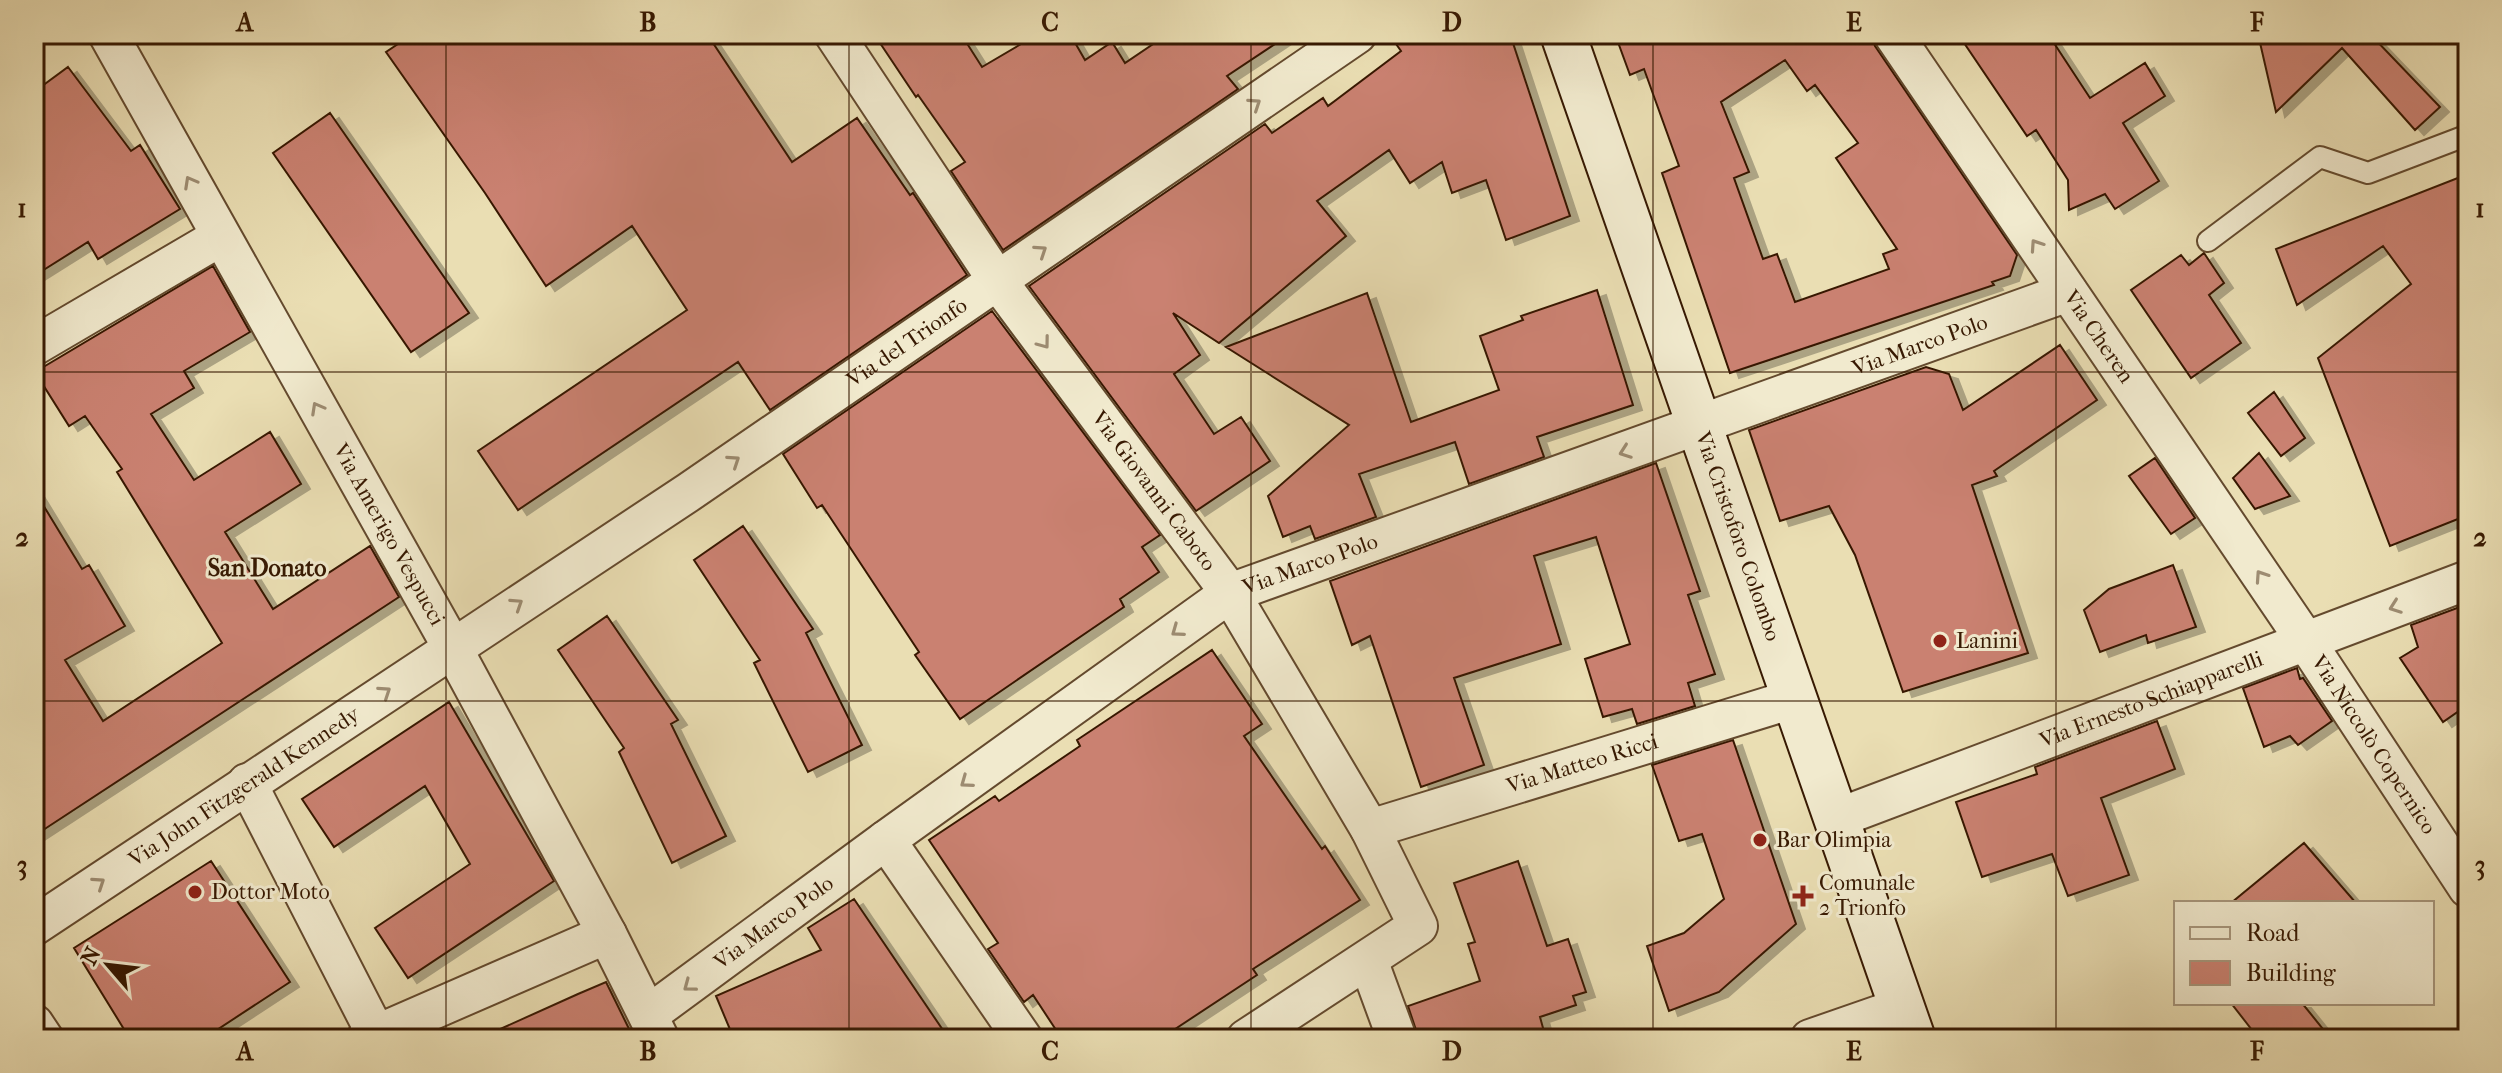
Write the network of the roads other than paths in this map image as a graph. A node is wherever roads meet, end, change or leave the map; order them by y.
1 (108, 34) edge
2 (834, 34) edge
3 (1357, 34) edge
4 (1563, 34) edge
5 (1893, 34) edge
6 (2468, 135) edge
7 (220, 237) junction
8 (2208, 241) dead end
9 (997, 280) junction
10 (2068, 292) junction
11 (34, 346) edge
12 (1698, 426) junction
13 (2468, 580) edge
14 (1230, 593) junction
15 (2305, 640) junction
16 (452, 647) junction
17 (1793, 699) junction
18 (247, 783) junction
19 (1835, 819) junction
20 (1370, 829) junction
21 (886, 840) junction
22 (2468, 888) edge
23 (34, 926) edge
24 (607, 934) junction
25 (1368, 960) junction
26 (1908, 1023) edge
27 (34, 1024) edge
28 (654, 1027) edge
29 (371, 1037) edge
30 (44, 1039) edge
31 (1023, 1039) edge
32 (1246, 1039) edge
33 (1397, 1039) edge
34 (1810, 1039) edge

7 -> 1 street, Via Amerigo Vespucci
2 - 9 street, Via Giovanni Caboto
9 -> 3 street, Via del Trionfo
4 - 12 street, Via Cristoforo Colombo
10 -> 5 street, Via Cheren
6 - 8 lane
7 - 11 street
16 -> 7 street, Via Amerigo Vespucci
9 -> 14 street, Via Giovanni Caboto
16 -> 9 street, Via del Trionfo
10 - 12 street, Via Marco Polo
15 -> 10 street, Via Cheren
12 -> 14 street, Via Marco Polo
12 - 17 street, Via Cristoforo Colombo
13 -> 15 street, Via Ernesto Schiapparelli
14 - 20 street, Via Giovanni Caboto
14 -> 21 street, Via Marco Polo
15 - 19 street, Via Ernesto Schiapparelli
15 - 22 street, Via Niccolò Copernico
18 -> 16 street, Via John Fitzgerald Kennedy
16 - 24 street, Via Amerigo Vespucci
17 - 19 street, Via Cristoforo Colombo
17 - 20 street, Via Matteo Ricci
23 -> 18 street, Via John Fitzgerald Kennedy
18 - 29 street
19 - 26 street, Via Cristoforo Colombo
20 - 25 street, Via Giovanni Caboto
21 -> 28 street, Via Marco Polo
21 - 31 street
24 - 28 street, Via Amerigo Vespucci
24 - 29 street
25 - 32 street
25 - 33 street
26 - 34 street
27 - 30 street

